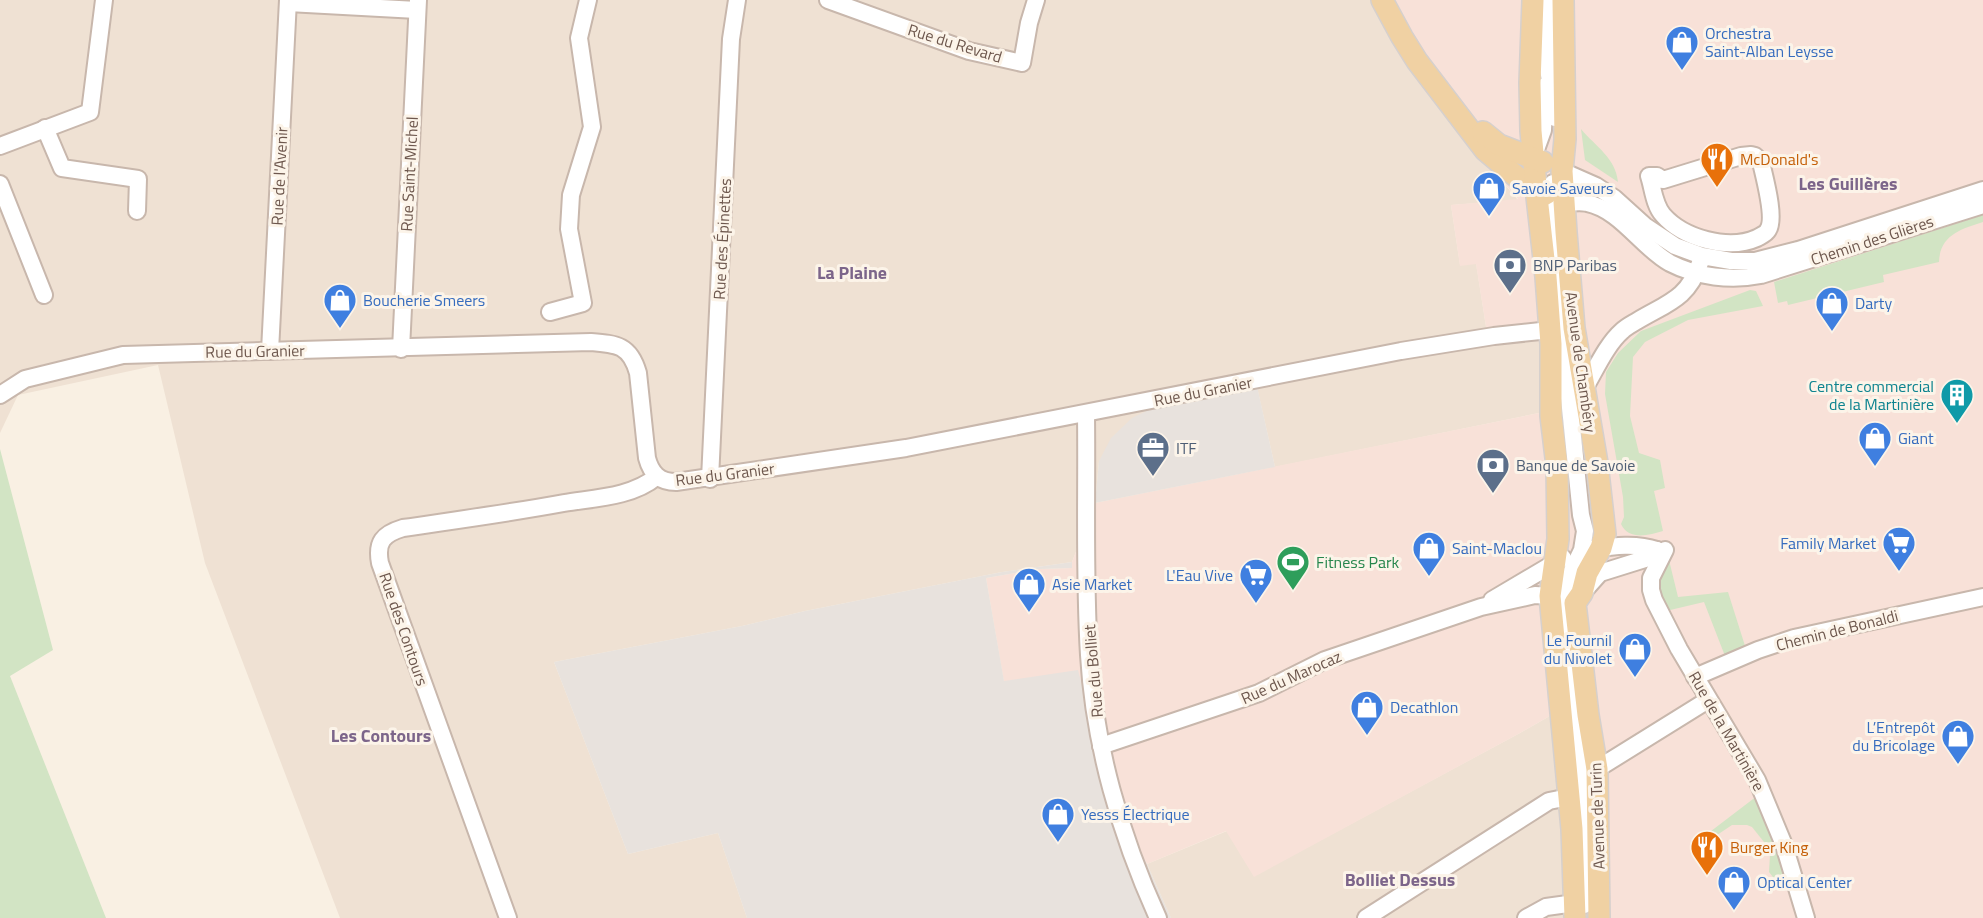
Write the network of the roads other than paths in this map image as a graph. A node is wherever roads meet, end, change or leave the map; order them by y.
1 (104, 0) edge
2 (588, 0) edge
3 (737, 0) edge
4 (828, 0) edge
5 (1036, 0) edge
6 (1382, 0) edge
7 (1533, 0) edge
8 (1548, 0) edge
9 (1563, 0) edge
10 (288, 2) edge
11 (418, 5) edge
12 (1548, 70) junction
13 (1452, 107) junction
14 (45, 129) junction
15 (0, 146) edge
16 (1533, 158) junction
17 (1559, 170) junction
18 (0, 184) edge
19 (1983, 190) edge
20 (1550, 196) junction
21 (1983, 205) edge
22 (137, 211) dead end
23 (1739, 243) joint
24 (1798, 250) junction
25 (1702, 256) junction
26 (1696, 273) junction
27 (1761, 275) junction
28 (44, 295) dead end
29 (550, 312) dead end
30 (1551, 337) junction
31 (401, 349) junction
32 (270, 351) junction
33 (1566, 375) junction
34 (1584, 389) junction
35 (0, 395) edge
36 (1086, 414) junction
37 (656, 477) junction
38 (710, 479) junction
39 (1665, 550) dead end
40 (1575, 570) junction
41 (1983, 597) edge
42 (1481, 607) junction
43 (1695, 677) junction
44 (1708, 700) junction
45 (1562, 714) junction
46 (1588, 715) joint
47 (1101, 746) junction
48 (1588, 766) junction
49 (1569, 797) junction
50 (1578, 913) edge
51 (508, 918) edge
52 (1158, 918) edge
53 (1366, 918) edge
54 (1526, 918) edge
55 (1599, 918) edge
56 (1806, 918) edge

1 - 14 street
2 - 29 street
3 - 38 street, Rue des Épinettes
4 - 5 street, Rue du Revard
6 - 13 main road
7 - 16 main road, Avenue de Chambéry
8 - 12 street
9 - 17 main road, Avenue de Chambéry
10 - 11 street
10 - 32 street, Rue de l'Avenir
11 - 31 street, Rue Saint-Michel
12 - 16 street
12 - 17 street
13 - 16 main road
13 - 20 main road
14 - 15 street
14 - 22 street
16 - 17 main road
16 - 20 main road, Avenue de Chambéry
17 - 20 main road, Avenue de Chambéry
17 - 25 street, Chemin des Glières
18 - 28 street
19 - 24 street, Chemin des Glières
20 - 26 street, Chemin des Glières
20 - 30 main road, Avenue de Chambéry
20 - 33 street
20 - 34 main road, Avenue de Chambéry
21 - 27 street, Chemin des Glières
23 - 23 street
24 - 25 street, Chemin des Glières
24 - 27 street, Chemin des Glières
25 - 26 street
26 - 27 street, Chemin des Glières
26 - 34 street
30 - 33 street
30 - 36 street, Rue du Granier
30 - 40 main road, Avenue de Chambéry
31 - 32 street, Rue du Granier
31 - 37 street, Rue du Granier
32 - 35 street, Rue du Granier
33 - 40 street
34 - 40 main road, Avenue de Chambéry
36 - 38 street, Rue du Granier
36 - 47 street, Rue du Bolliet
37 - 38 street, Rue du Granier
37 - 51 street, Rue des Contours
39 - 43 street, Rue de la Martinière
40 - 42 street, Rue du Marocaz
40 - 42 street, Rue du Marocaz
40 - 45 main road, Avenue de Chambéry
40 - 46 main road, Avenue de Chambéry
40 - 48 street
41 - 43 street, Chemin de Bonaldi
42 - 47 street, Rue du Marocaz
43 - 44 street, Rue de la Martinière
44 - 48 street
44 - 56 street, Rue de la Martinière
45 - 48 street
45 - 49 main road, Avenue de Turin
46 - 48 main road, Avenue de Turin
47 - 52 street, Rue du Bolliet
48 - 50 street
48 - 55 main road, Avenue de Turin
49 - 50 main road, Avenue de Turin
49 - 53 street
50 - 54 street

